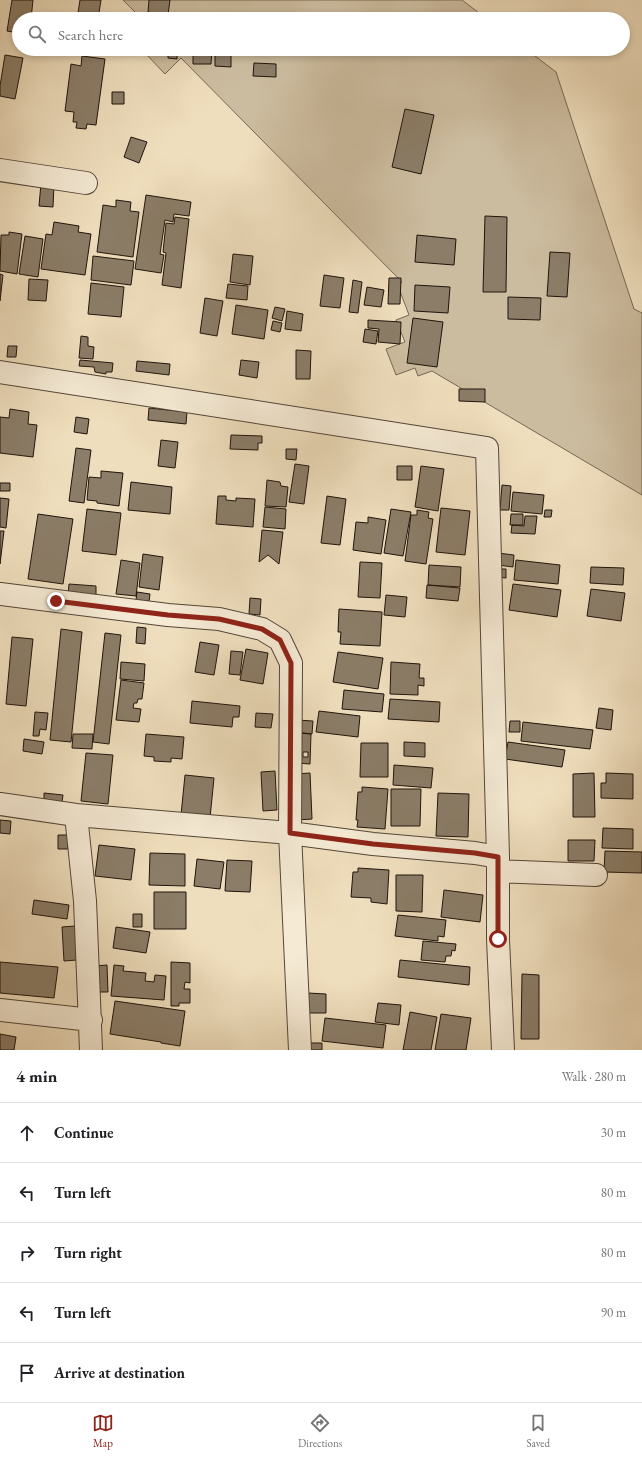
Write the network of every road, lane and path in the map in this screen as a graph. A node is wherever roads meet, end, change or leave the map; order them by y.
1 (0, 170) edge
2 (86, 183) dead end
3 (0, 372) edge
4 (0, 594) edge
5 (0, 804) edge
6 (76, 815) junction
7 (290, 833) junction
8 (498, 864) junction
9 (596, 875) dead end
10 (0, 1010) edge
11 (91, 1020) junction
12 (91, 1050) edge
13 (300, 1050) edge
14 (503, 1050) edge

1 - 2 street
3 - 8 street
4 - 7 street
5 - 6 street
6 - 7 street
6 - 11 street
7 - 8 street
7 - 13 street
8 - 9 street
8 - 14 street
10 - 11 street
11 - 12 street

